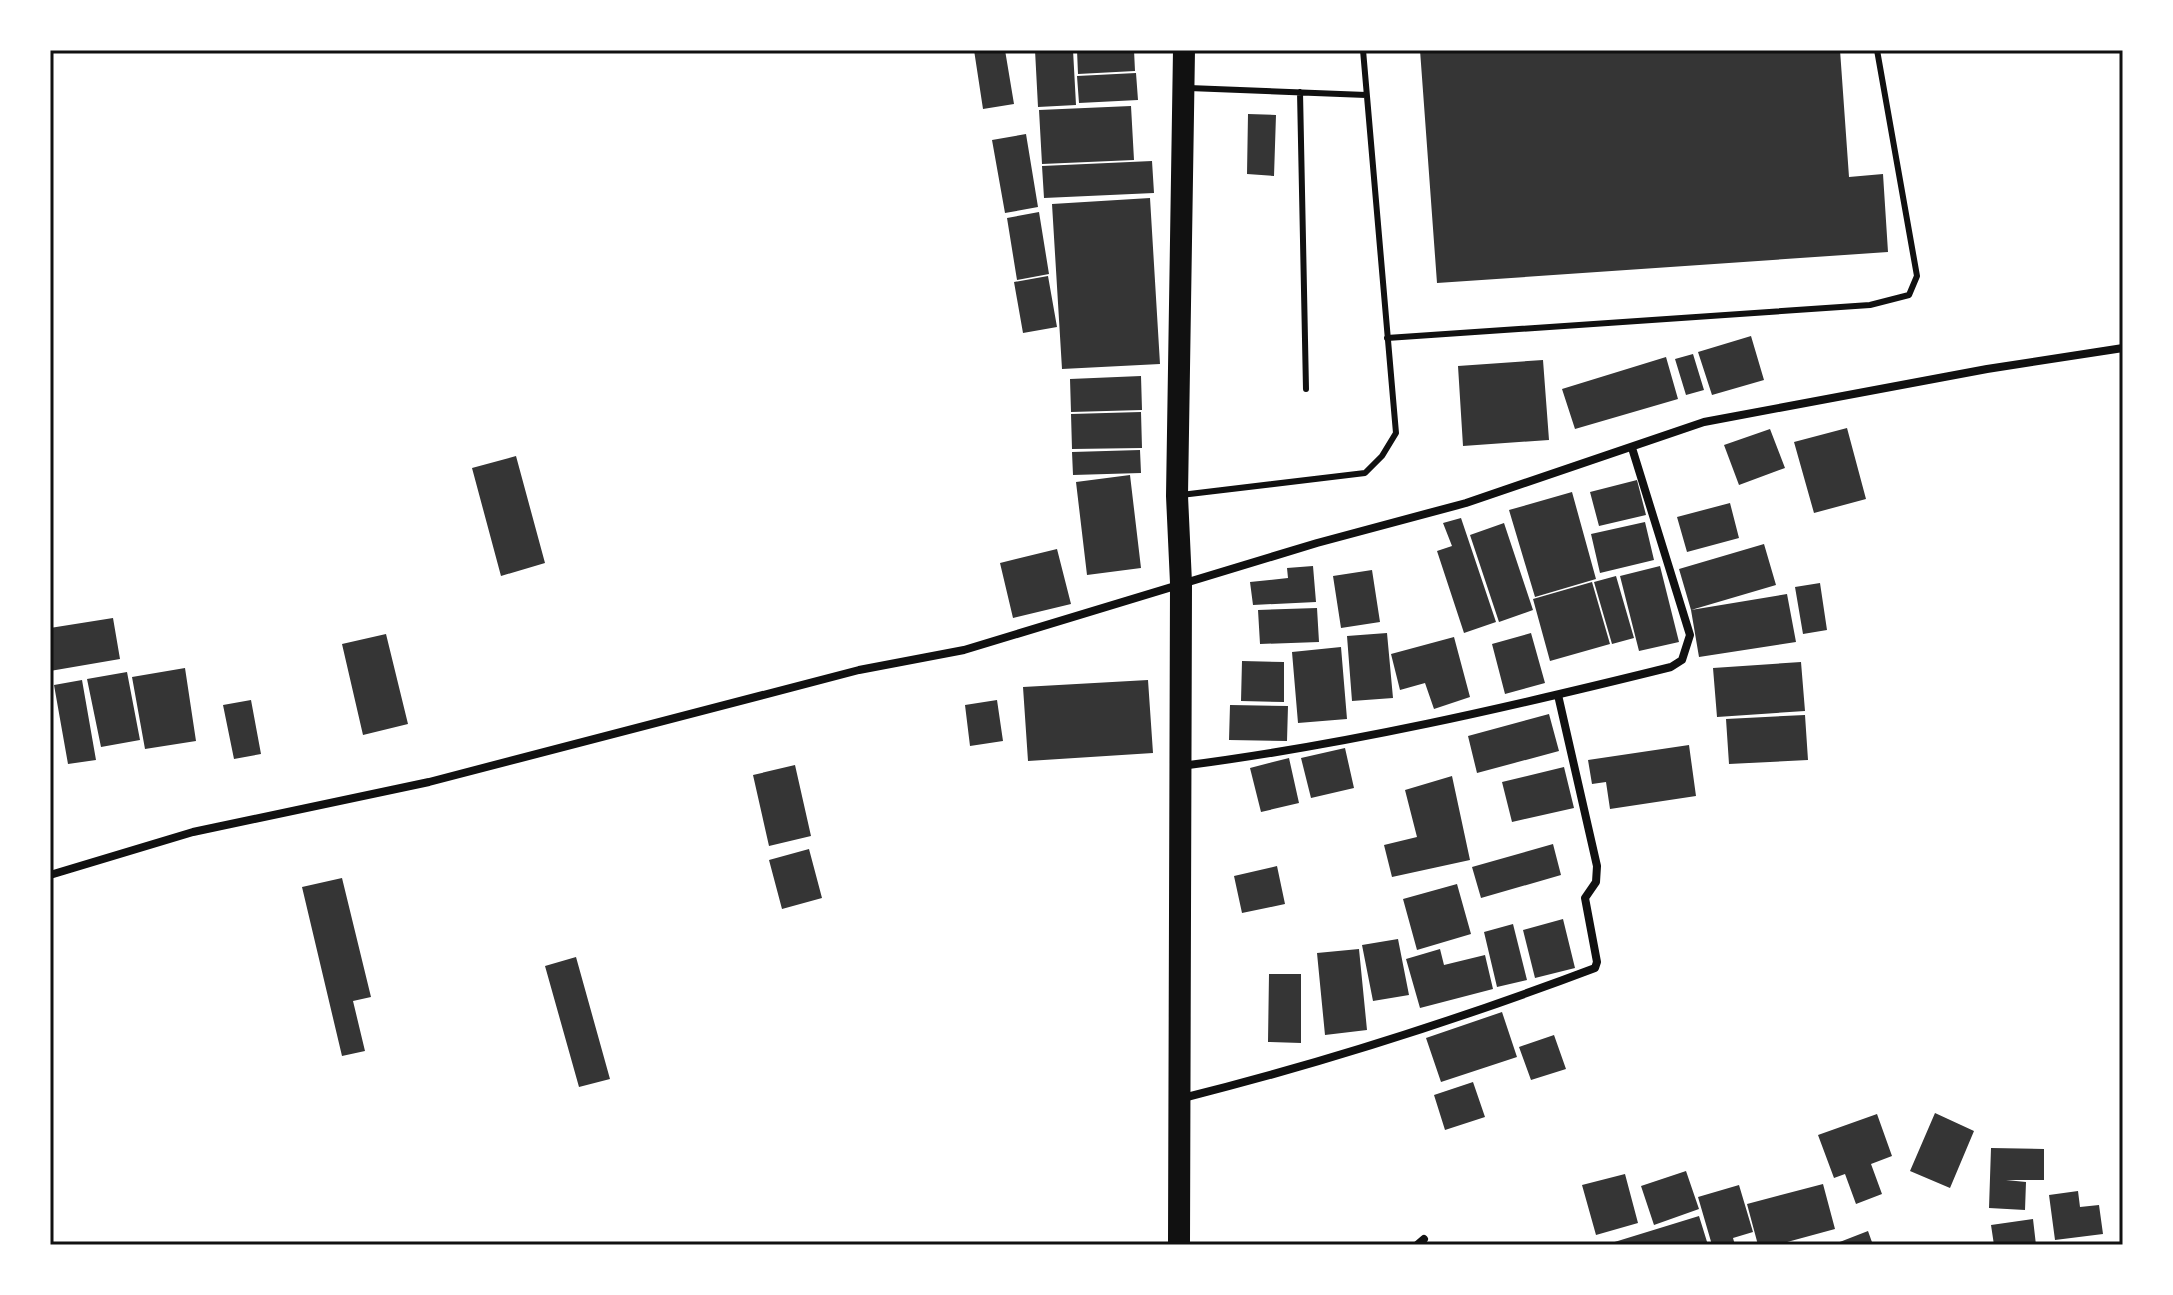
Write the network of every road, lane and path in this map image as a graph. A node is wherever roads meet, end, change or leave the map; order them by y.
1 (1184, 50) edge
2 (1363, 50) edge
3 (1877, 50) edge
4 (1184, 88) junction
5 (1300, 92) junction
6 (1366, 95) junction
7 (1387, 338) junction
8 (2123, 348) edge
9 (1306, 389) dead end
10 (1632, 448) junction
11 (1177, 496) junction
12 (1181, 583) junction
13 (1558, 695) junction
14 (1180, 766) junction
15 (50, 875) edge
16 (1179, 1099) junction
17 (1179, 1245) edge

1 - 4 highway
2 - 6 lane
3 - 7 lane
4 - 5 lane
4 - 11 highway
5 - 6 lane
5 - 9 lane
6 - 7 lane
7 - 11 lane
8 - 10 street
10 - 12 street
10 - 13 street
11 - 12 highway
12 - 14 highway
12 - 15 street
13 - 14 street
13 - 16 street
14 - 16 highway
16 - 17 highway

